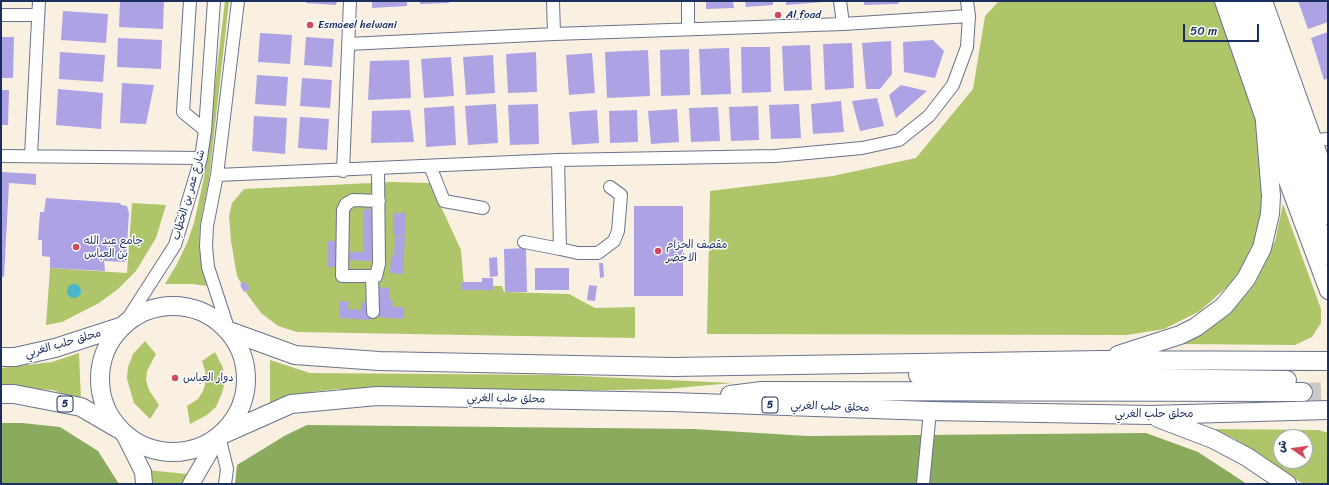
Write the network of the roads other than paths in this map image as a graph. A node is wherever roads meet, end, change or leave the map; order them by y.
1 (39, 1) edge
2 (190, 1) edge
3 (214, 1) edge
4 (238, 1) edge
5 (350, 1) edge
6 (553, 1) edge
7 (688, 1) edge
8 (840, 1) edge
9 (967, 1) edge
10 (1223, 1) edge
11 (1235, 1) edge
12 (1251, 1) edge
13 (1264, 1) edge
14 (1, 15) edge
15 (38, 15) junction
16 (969, 16) junction
17 (843, 24) junction
18 (688, 29) junction
19 (554, 34) junction
20 (348, 44) junction
21 (1265, 122) junction
22 (205, 130) junction
23 (1321, 139) edge
24 (1, 156) edge
25 (31, 156) junction
26 (201, 158) junction
27 (558, 160) junction
28 (430, 166) junction
29 (378, 169) junction
30 (343, 171) junction
31 (217, 175) junction
32 (1328, 180) edge
33 (610, 186) dead end
34 (379, 201) junction
35 (483, 208) dead end
36 (1328, 215) edge
37 (524, 242) dead end
38 (1326, 248) edge
39 (560, 249) junction
40 (372, 276) junction
41 (1328, 291) edge
42 (373, 312) dead end
43 (123, 326) junction
44 (228, 331) junction
45 (1, 357) edge
46 (1102, 360) junction
47 (1328, 361) edge
48 (673, 367) junction
49 (1, 394) edge
50 (671, 402) junction
51 (1328, 410) edge
52 (930, 411) junction
53 (1150, 415) junction
54 (123, 432) junction
55 (220, 436) junction
56 (144, 484) edge
57 (191, 484) edge
58 (225, 484) edge
59 (923, 484) edge
60 (1288, 484) edge

1 - 15 street
2 - 22 street
3 - 22 street, شارع عمر بن الخطاب
4 - 31 street, شارع عمر بن الخطاب
5 - 20 street
6 - 19 street
7 - 18 street
8 - 17 street
9 - 16 street
10 - 21 main road
11 - 38 highway
12 - 36 highway
13 - 23 main road
14 - 15 street
15 - 25 street
16 - 17 street
16 - 27 street
17 - 18 street
18 - 19 street
19 - 20 street
20 - 30 street
21 - 41 main road
21 - 46 highway
22 - 26 street, شارع عمر بن الخطاب
23 - 32 main road
24 - 25 street
25 - 26 street
26 - 43 street, شارع عمر بن الخطاب
27 - 28 street
27 - 39 street
28 - 29 street
28 - 35 street
29 - 30 street
29 - 34 street
30 - 31 street
31 - 44 street, شارع عمر بن الخطاب
33 - 39 street
34 - 40 street
34 - 40 street
37 - 39 street
40 - 42 street
43 - 44 highway
43 - 45 highway, محلق حلب الغربي
43 - 54 highway
44 - 48 highway
44 - 55 highway
46 - 47 highway
46 - 48 highway
48 - 50 highway
49 - 54 highway, 5
50 - 52 highway, محلق حلب الغربي / 5
50 - 55 highway, محلق حلب الغربي / 5
51 - 53 highway, محلق حلب الغربي / 5
52 - 53 highway, محلق حلب الغربي / 5
52 - 59 street
53 - 60 highway
54 - 55 highway
54 - 56 main road
55 - 57 main road
55 - 58 street

